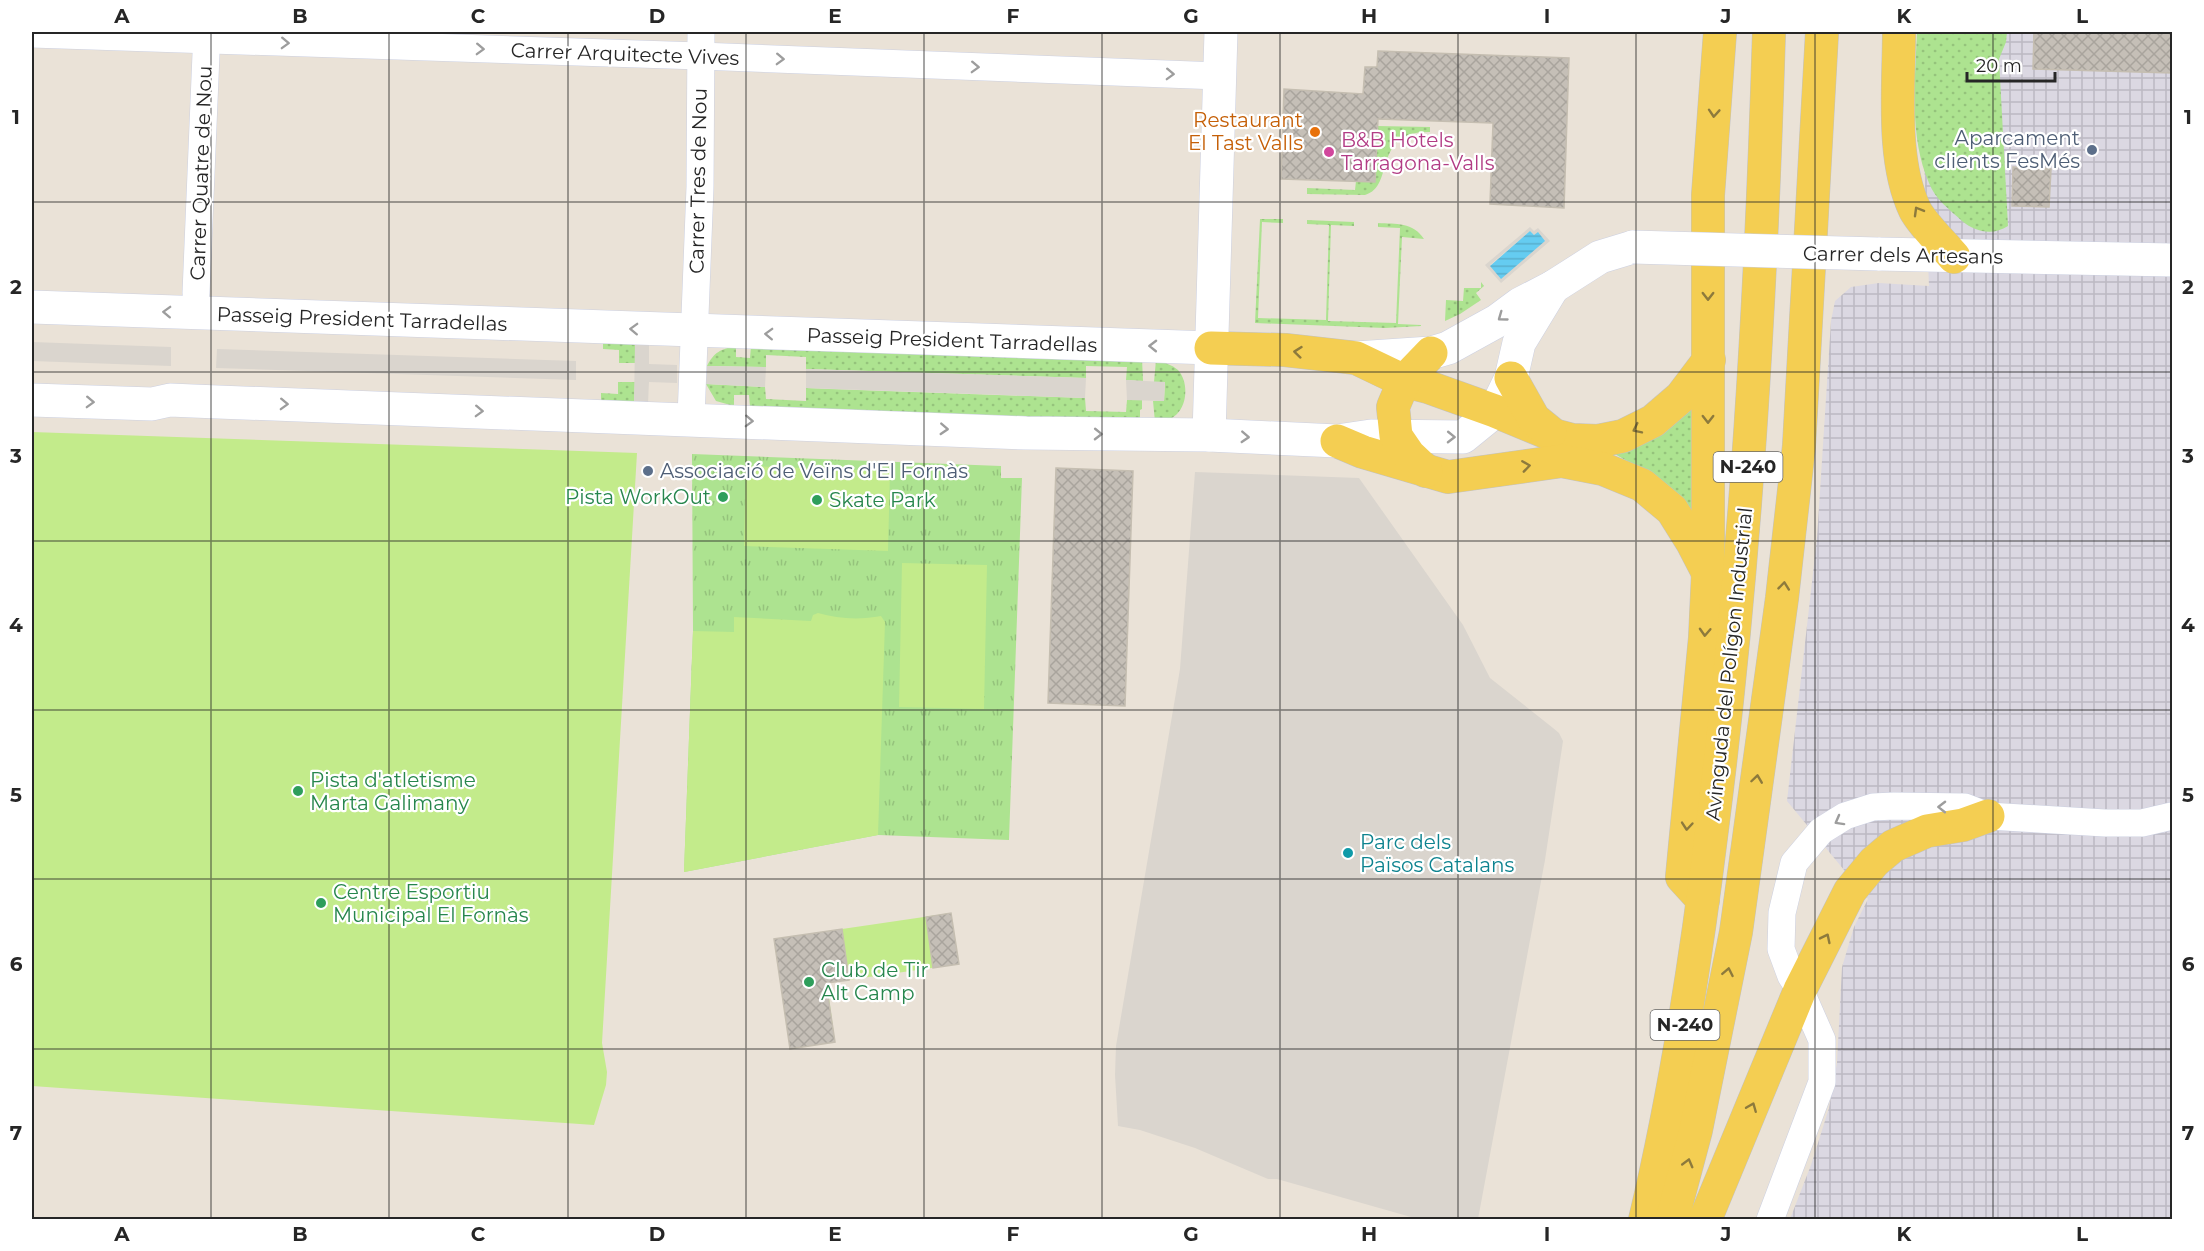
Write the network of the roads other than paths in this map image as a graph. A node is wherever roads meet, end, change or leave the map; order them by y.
1 (1221, 32) edge
2 (1769, 32) edge
3 (1822, 32) edge
4 (1899, 32) edge
5 (32, 34) edge
6 (1714, 39) edge
7 (701, 44) edge
8 (206, 54) dead end
9 (1219, 76) junction
10 (1954, 257) junction
11 (2172, 260) edge
12 (1552, 287) junction
13 (196, 293) dead end
14 (32, 307) edge
15 (693, 330) junction
16 (1211, 348) junction
17 (1431, 354) junction
18 (1356, 358) junction
19 (1709, 360) junction
20 (1512, 378) junction
21 (1404, 381) junction
22 (32, 400) edge
23 (1495, 411) junction
24 (691, 418) junction
25 (1209, 435) junction
26 (1553, 435) junction
27 (1396, 436) junction
28 (1336, 441) junction
29 (1426, 471) junction
30 (1708, 573) junction
31 (1988, 816) junction
32 (2172, 816) edge
33 (1703, 900) junction
34 (1800, 990) junction
35 (1646, 1220) edge
36 (1672, 1220) edge
37 (1705, 1220) edge
38 (1770, 1220) edge

1 - 9 street
2 - 33 main road, Avinguda del Polígon Industrial / N-240
36 -> 3 main road
10 -> 4 main road
5 -> 7 street, Carrer Arquitecte Vives
6 -> 19 main road
7 -> 9 street, Carrer Arquitecte Vives
7 - 15 street, Carrer Tres de Nou
8 - 13 street, Carrer Quatre de Nou
9 - 16 street
10 - 11 street, Carrer dels Artesans
10 - 12 street, Carrer dels Artesans, bridge
12 -> 17 street
12 - 20 street
15 -> 14 street, Passeig President Tarradellas
16 -> 15 street, Passeig President Tarradellas
15 - 24 street
18 -> 16 main road
16 - 25 street
17 - 18 street
17 - 21 main road
18 - 21 main road
19 -> 26 main road
19 -> 30 main road
20 - 23 street
20 - 26 main road
21 - 23 main road
21 - 27 main road
22 -> 24 street
23 - 26 main road
27 -> 23 street
24 -> 25 street
25 -> 28 street
27 - 28 street
27 - 29 main road
28 - 29 main road
29 -> 30 main road
30 -> 33 main road
31 - 32 street
34 -> 31 main road
31 -> 34 street
33 - 35 main road, Avinguda del Polígon Industrial / N-240
37 -> 34 main road
34 - 38 street

